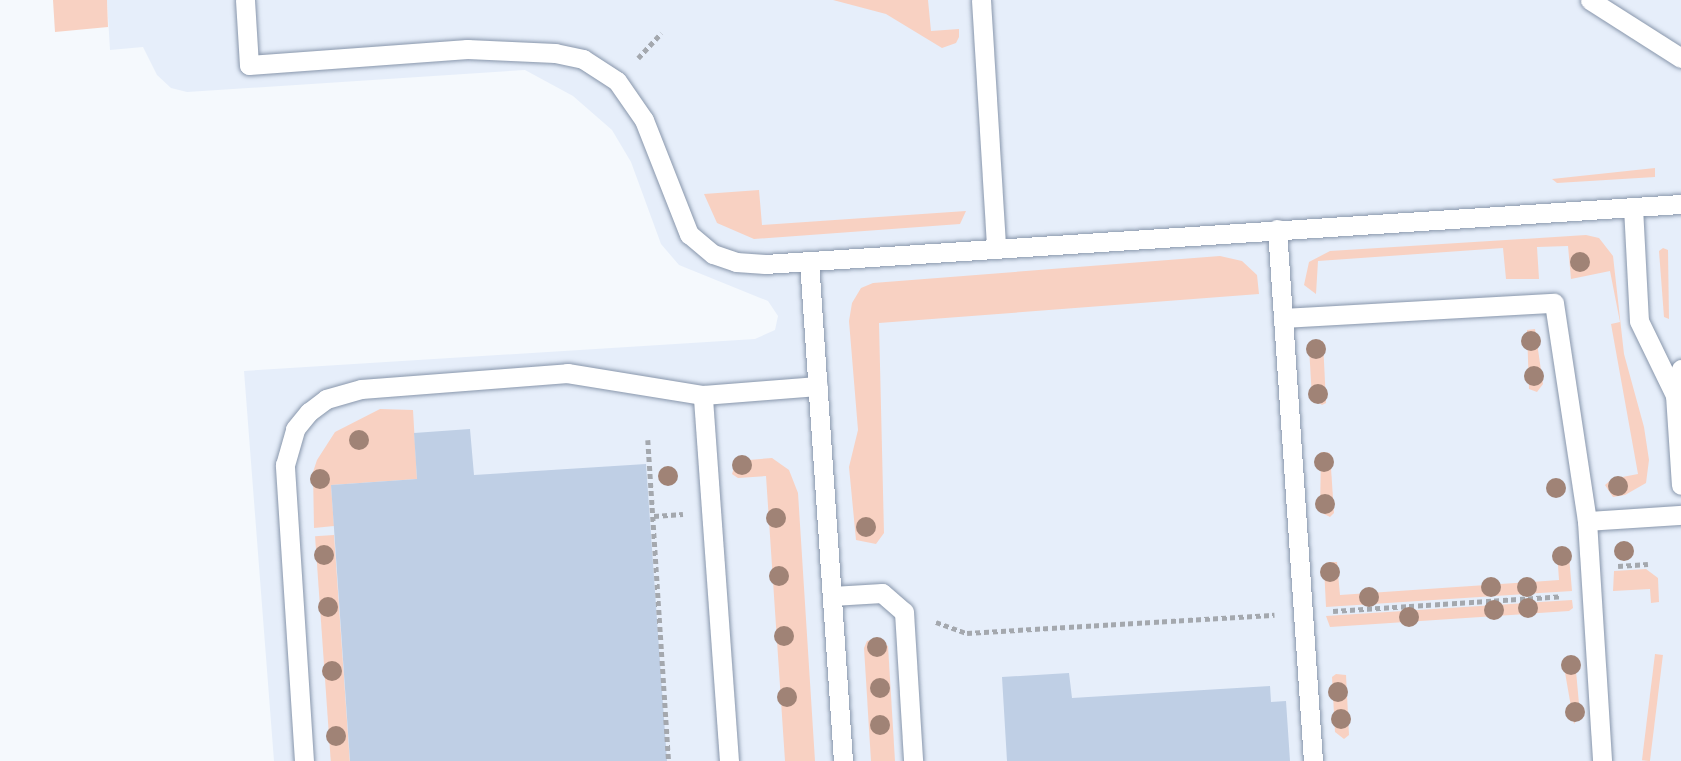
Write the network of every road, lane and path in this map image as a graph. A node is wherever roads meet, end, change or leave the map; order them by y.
1 (245, 0) edge
2 (981, 0) edge
3 (1590, 0) edge
4 (1681, 58) edge
5 (1681, 204) edge
6 (1633, 206) junction
7 (1277, 229) junction
8 (996, 247) junction
9 (809, 261) junction
10 (1283, 318) junction
11 (1681, 369) edge
12 (818, 386) junction
13 (703, 395) junction
14 (1675, 396) junction
15 (648, 440) dead end
16 (1681, 485) edge
17 (1681, 515) edge
18 (1587, 521) junction
19 (1648, 564) dead end
20 (1615, 566) dead end
21 (1573, 595) dead end
22 (832, 596) junction
23 (1327, 611) dead end
24 (904, 612) junction
25 (1276, 615) dead end
26 (304, 761) edge
27 (670, 761) edge
28 (729, 761) edge
29 (843, 761) edge
30 (913, 761) edge
31 (1313, 761) edge
32 (1602, 761) edge

1 - 9 lane
2 - 8 lane
3 - 4 lane
5 - 6 lane
6 - 7 lane
6 - 14 lane
7 - 8 lane
7 - 10 lane
8 - 9 lane
9 - 12 lane
10 - 18 lane
10 - 31 lane
11 - 14 lane
12 - 13 lane
12 - 22 lane
13 - 26 lane
13 - 28 lane
14 - 16 lane
15 - 27 path
17 - 18 lane
18 - 32 lane
19 - 20 path
21 - 23 path
22 - 24 lane
22 - 29 lane
24 - 25 path
24 - 30 lane

